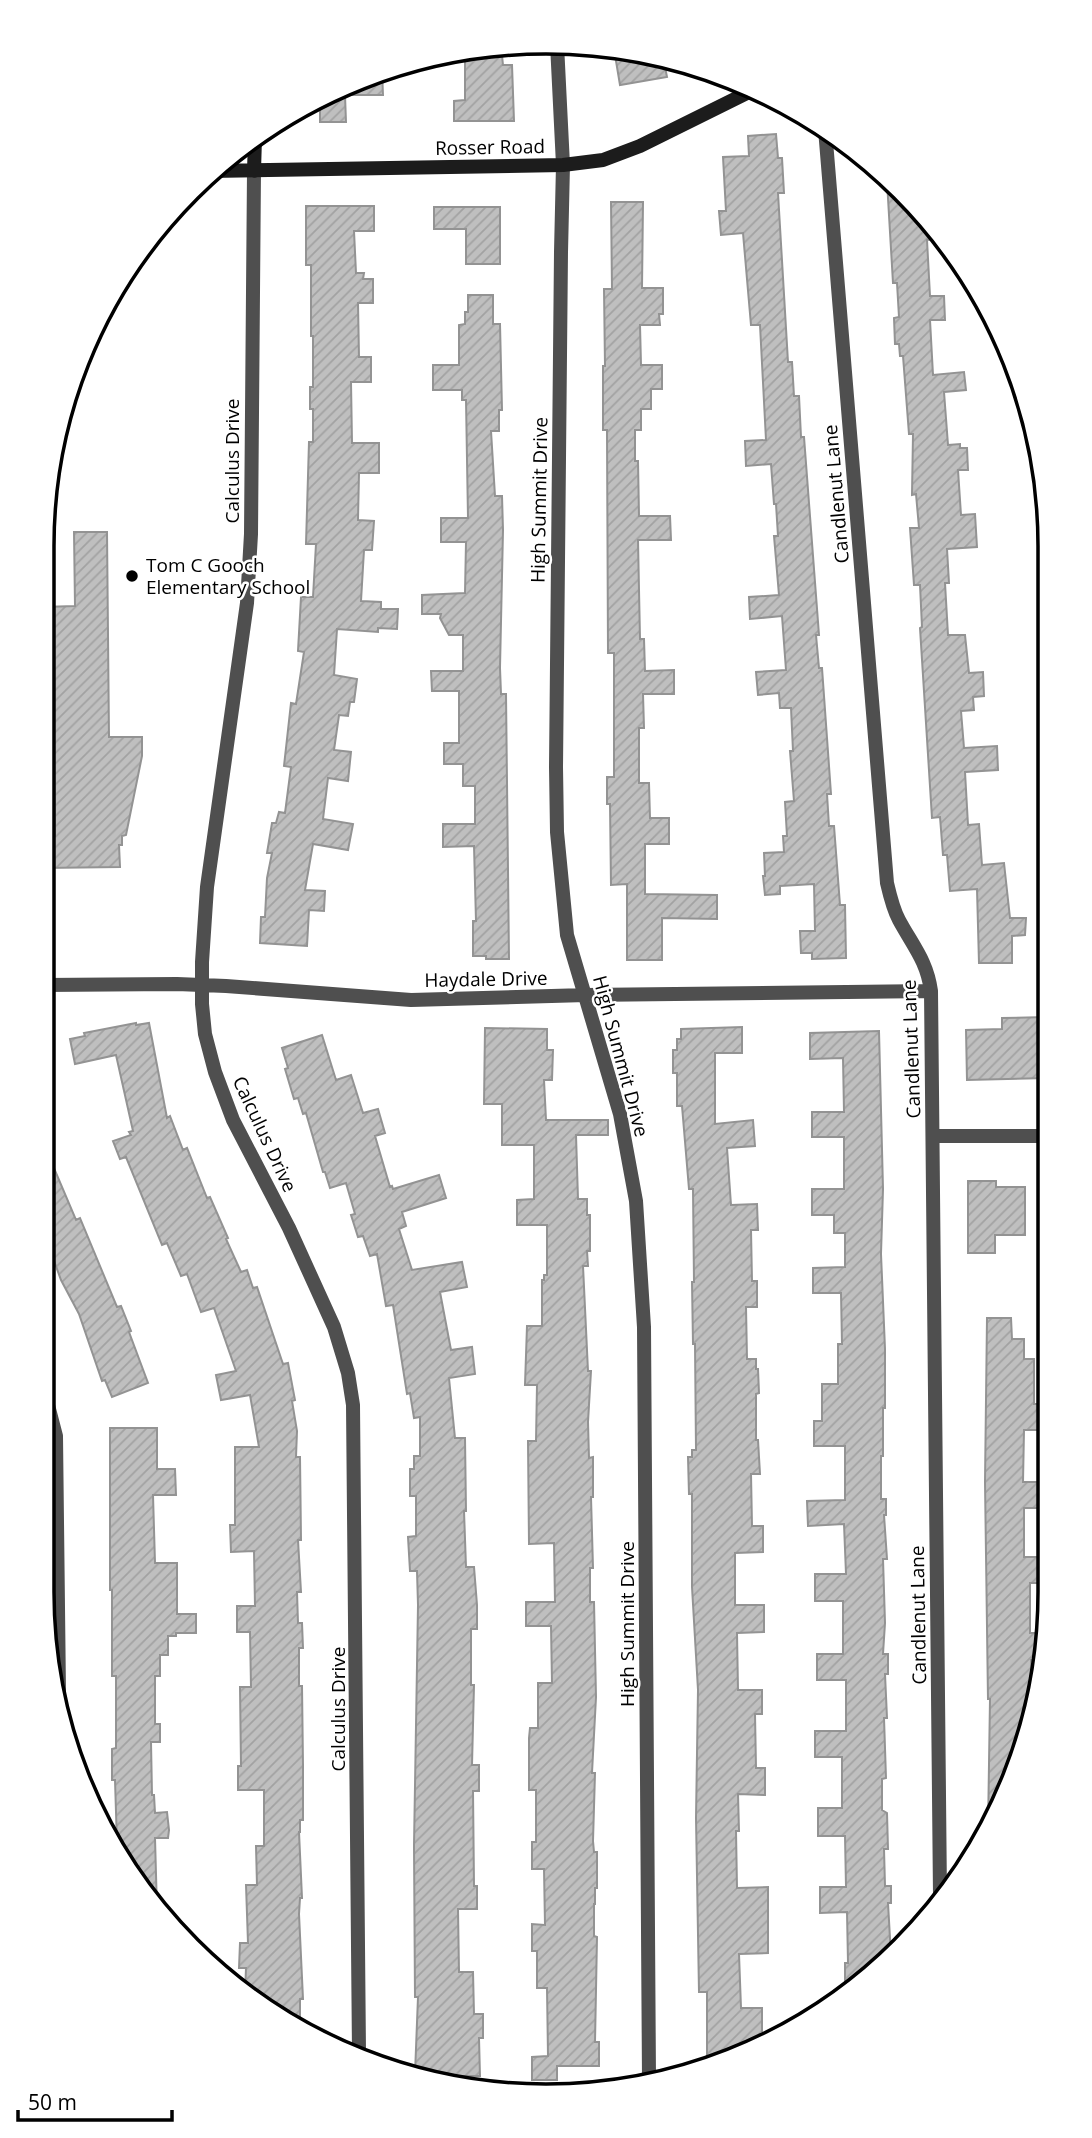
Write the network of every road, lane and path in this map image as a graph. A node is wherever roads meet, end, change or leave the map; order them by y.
1 (558, 54) edge
2 (742, 96) edge
3 (826, 142) edge
4 (255, 150) edge
5 (563, 165) junction
6 (228, 171) edge
7 (254, 171) junction
8 (54, 985) edge
9 (202, 985) junction
10 (931, 991) junction
11 (586, 995) junction
12 (934, 1136) junction
13 (1038, 1136) edge
14 (54, 1428) edge
15 (59, 1659) edge
16 (940, 1886) edge
17 (359, 2046) edge
18 (649, 2072) edge

1 - 5 street, High Summit Drive
2 - 5 street, Rosser Road
3 - 10 street, Candlenut Lane
4 - 7 street, Calculus Drive
5 - 7 street, Rosser Road
5 - 11 street, High Summit Drive
6 - 7 street, Rosser Road
7 - 9 street, Calculus Drive
8 - 9 street, Haydale Drive
9 - 11 street, Haydale Drive
9 - 17 street, Calculus Drive
10 - 11 street, Haydale Drive
10 - 12 street, Candlenut Lane
11 - 18 street, High Summit Drive
12 - 13 street
12 - 16 street, Candlenut Lane
14 - 15 street

